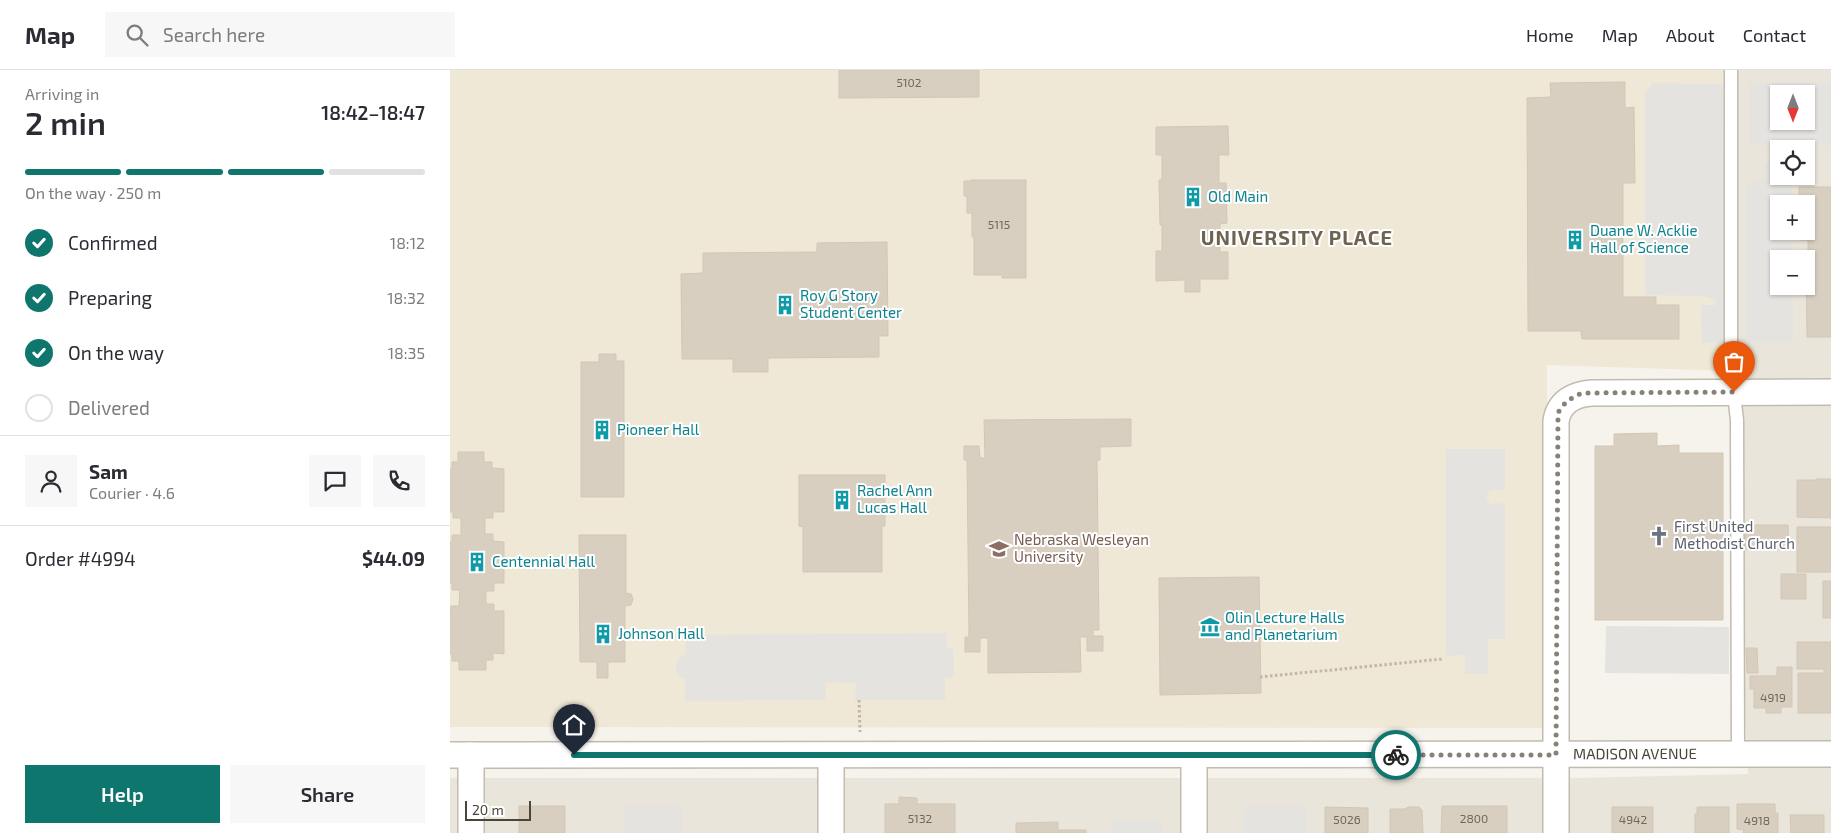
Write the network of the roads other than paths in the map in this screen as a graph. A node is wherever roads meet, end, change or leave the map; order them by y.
1 (1731, 70) edge
2 (1734, 392) junction
3 (1831, 392) edge
4 (1738, 754) junction
5 (1831, 754) edge
6 (461, 755) edge
7 (831, 755) junction
8 (1194, 755) junction
9 (1556, 755) junction
10 (471, 833) edge
11 (832, 833) edge
12 (1194, 833) edge
13 (1556, 833) edge

1 - 2 lane
2 - 3 street
2 - 4 lane
2 - 9 street
4 - 5 street, MADISON AVENUE
4 - 9 street, MADISON AVENUE
6 - 7 street, MADISON AVENUE
6 - 10 street
7 - 8 street, MADISON AVENUE
7 - 11 street
8 - 9 street, MADISON AVENUE
8 - 12 street
9 - 13 street

